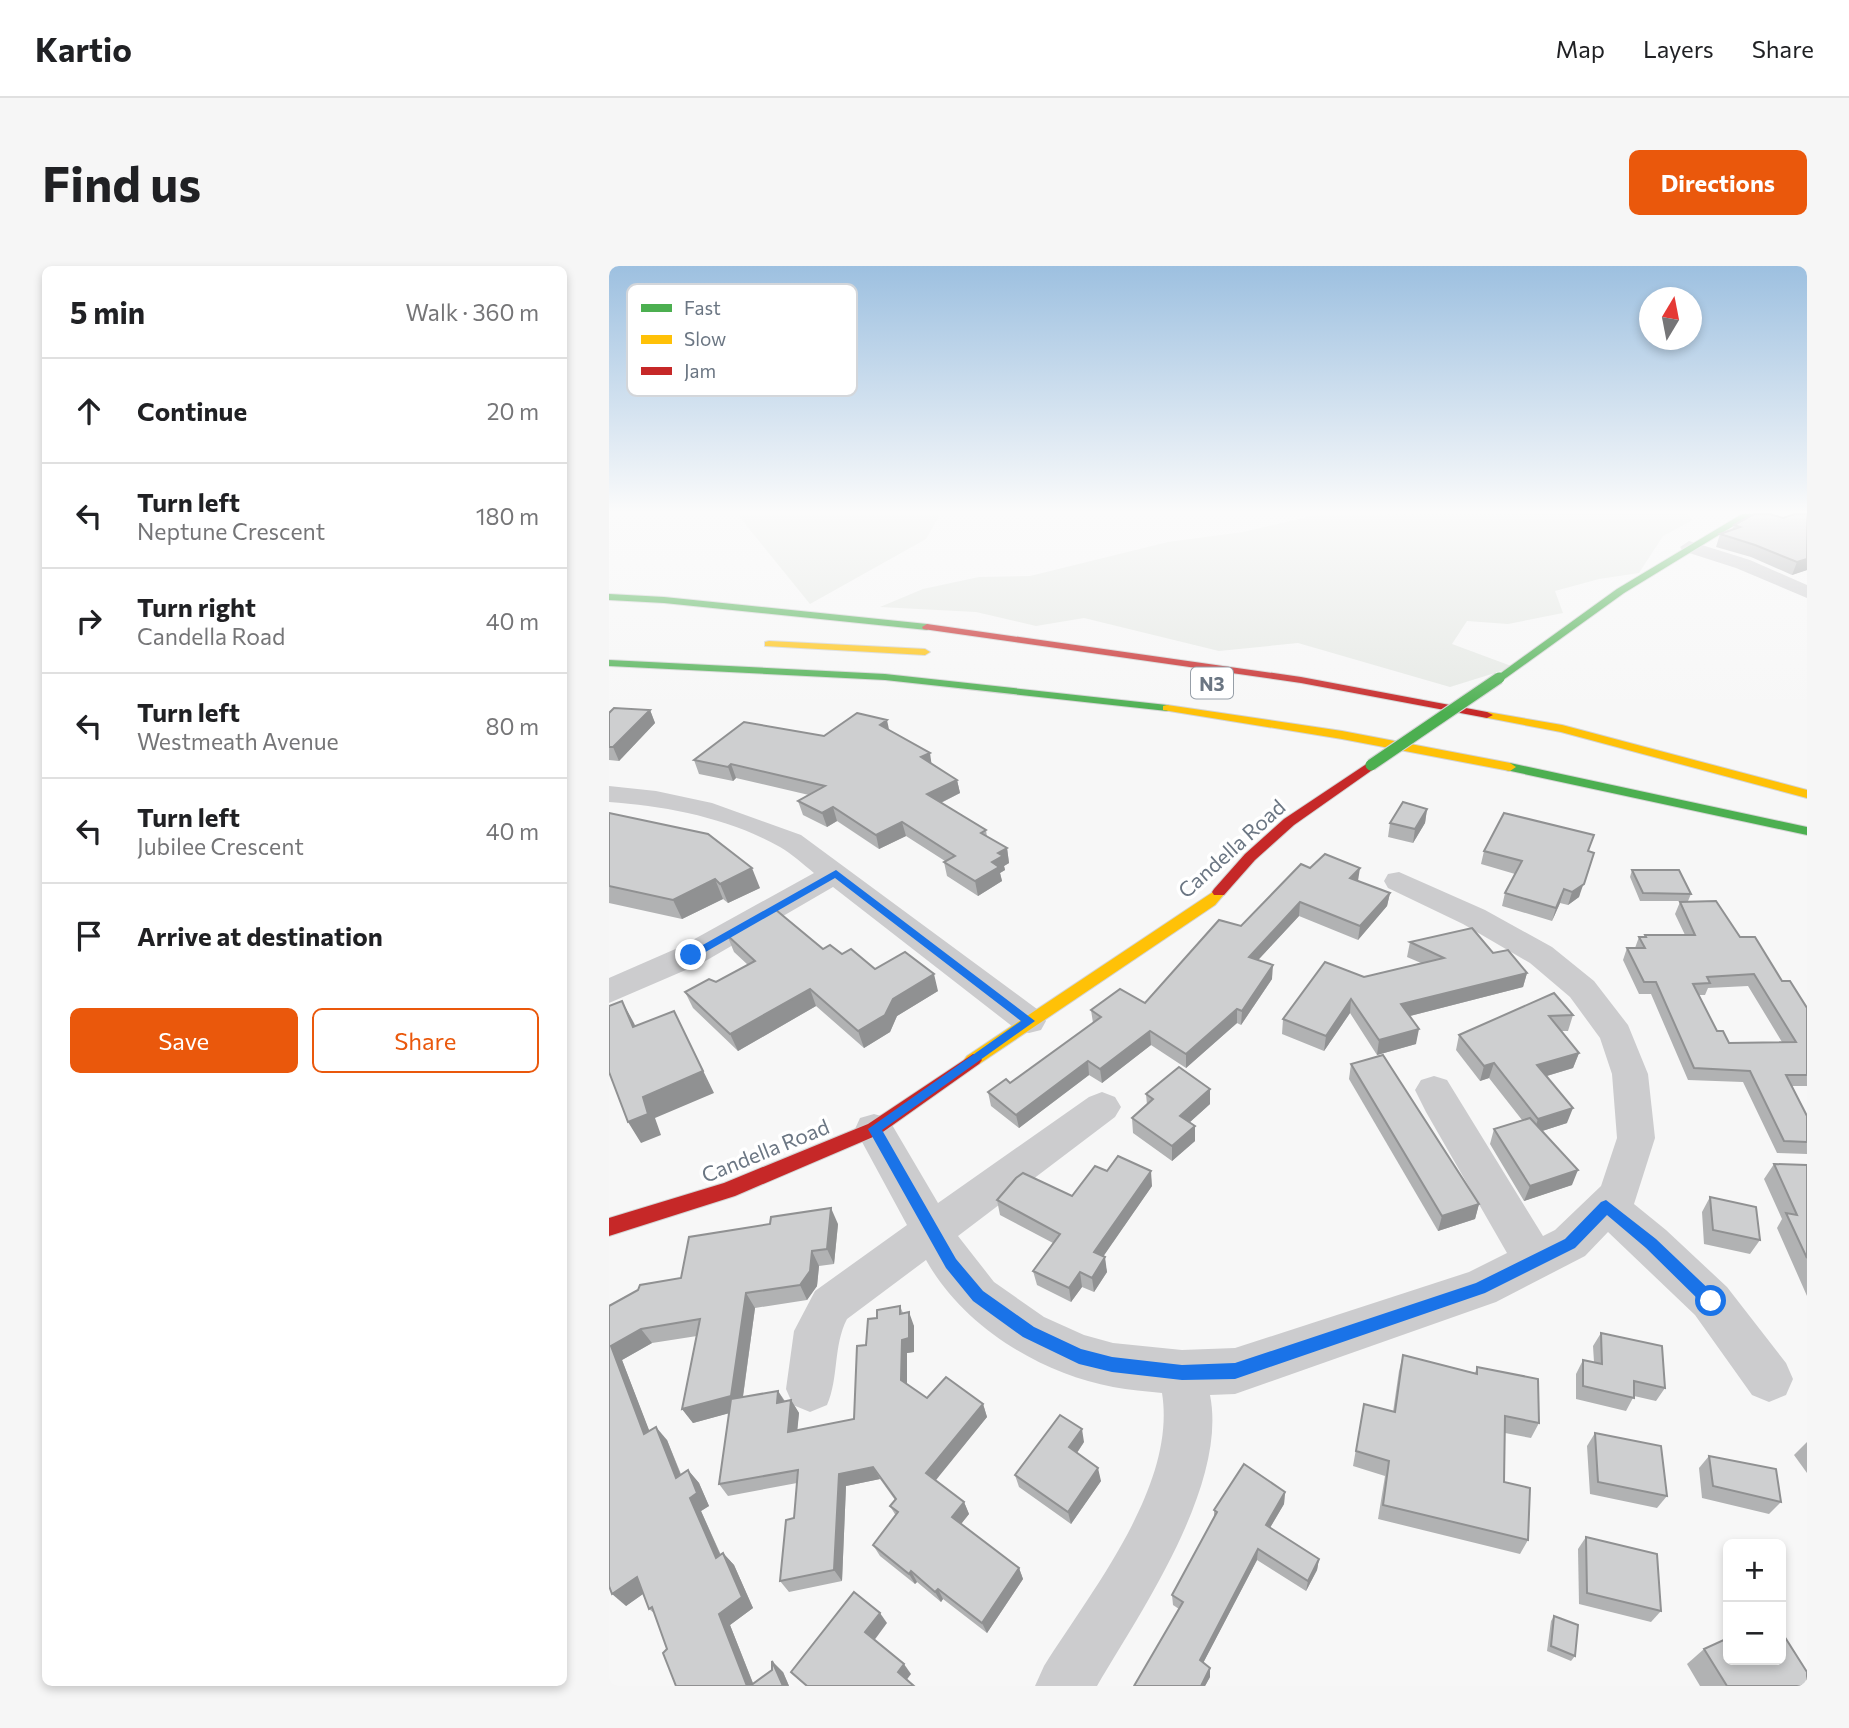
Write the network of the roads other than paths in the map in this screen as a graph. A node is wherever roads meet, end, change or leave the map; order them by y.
1 (1636, 580) edge
2 (1781, 580) edge
3 (1807, 592) edge
4 (609, 597) edge
5 (609, 612) edge
6 (1024, 640) junction
7 (758, 643) dead end
8 (947, 654) dead end
9 (609, 663) edge
10 (1108, 669) dead end
11 (773, 670) junction
12 (609, 671) edge
13 (609, 794) edge
14 (1807, 795) edge
15 (1807, 831) edge
16 (836, 873) junction
17 (1399, 881) dead end
18 (609, 992) edge
19 (1029, 1021) junction
20 (1434, 1090) dead end
21 (1102, 1107) dead end
22 (874, 1129) junction
23 (1606, 1206) junction
24 (609, 1227) edge
25 (934, 1232) junction
26 (1535, 1261) junction
27 (1182, 1373) junction
28 (1769, 1378) dead end
29 (810, 1389) dead end
30 (1064, 1686) edge

1 - 19 main road, Candella Road, bridge
2 - 3 street
4 - 6 main road
5 - 6 main road
6 - 14 main road
7 - 8 main road
9 - 11 main road, N3
10 - 14 main road, N3
11 - 12 main road
11 - 15 main road, N3
13 - 16 street
16 - 18 street
16 - 19 street
17 - 23 street
19 - 22 main road, Candella Road
20 - 26 street
21 - 25 street
22 - 24 main road, Candella Road
22 - 25 street
23 - 26 street
23 - 28 street
25 - 27 street
25 - 29 street
26 - 27 street
27 - 30 street

